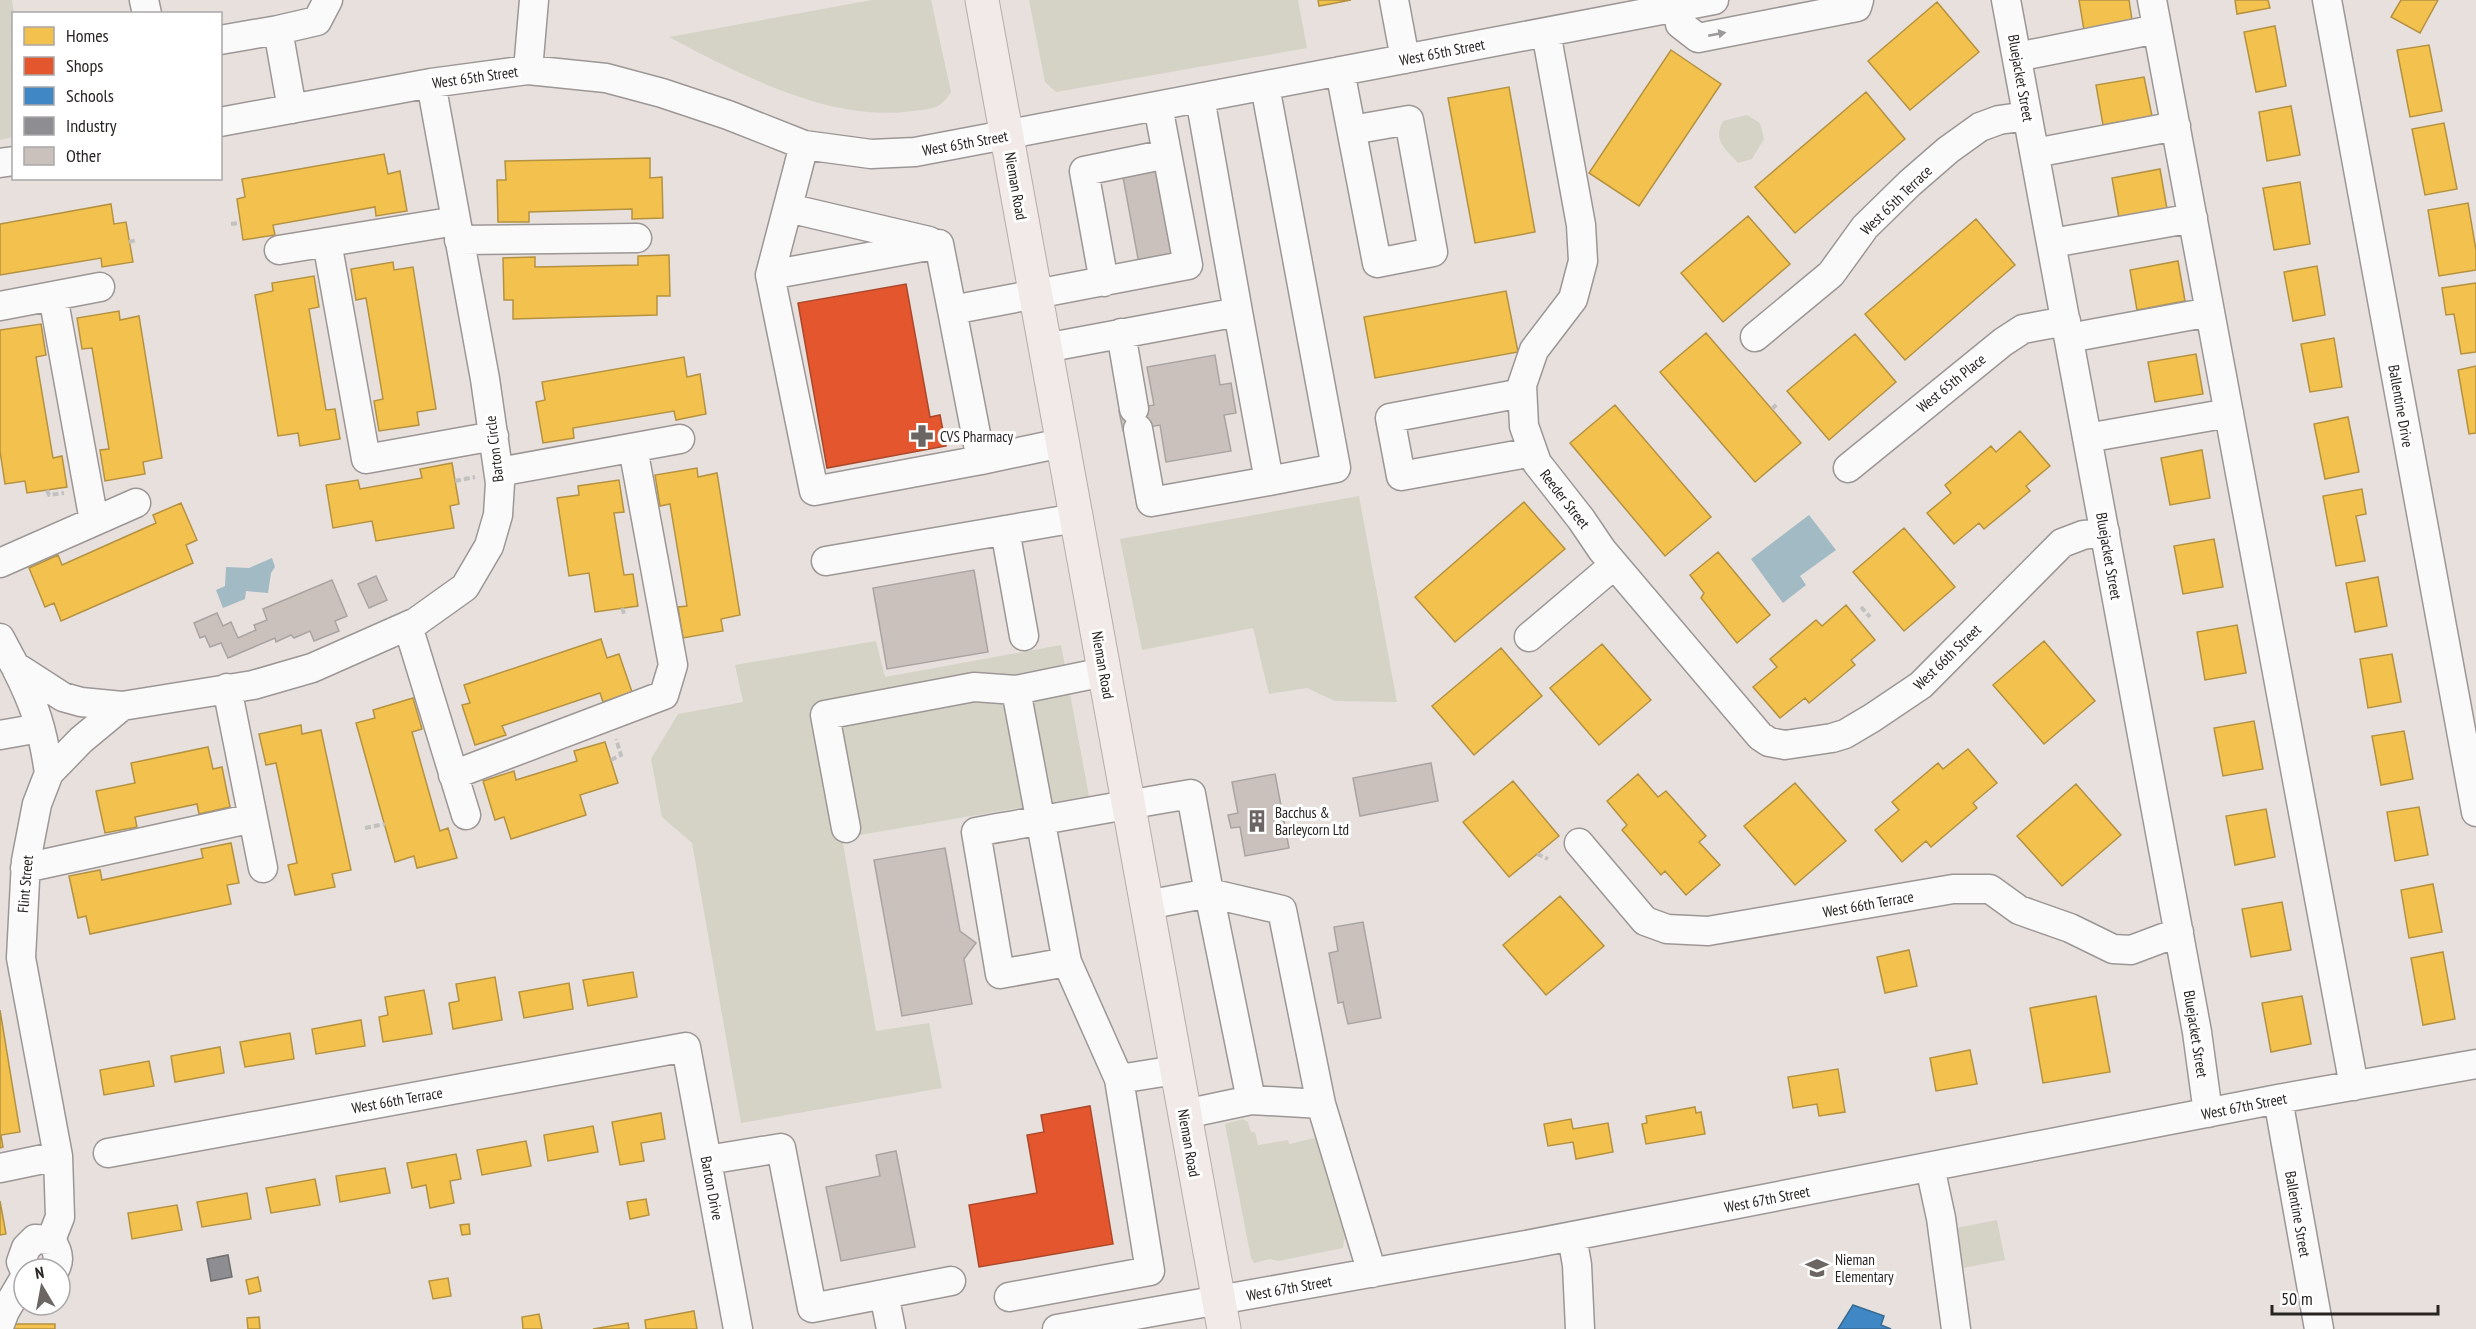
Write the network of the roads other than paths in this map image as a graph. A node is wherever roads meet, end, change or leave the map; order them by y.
1 (328, 0) edge
2 (534, 0) edge
3 (982, 0) edge
4 (1394, 0) edge
5 (1714, 0) edge
6 (1859, 0) edge
7 (2006, 0) edge
8 (2152, 0) edge
9 (2327, 0) edge
10 (1677, 7) junction
11 (1601, 10) edge
12 (2157, 29) junction
13 (278, 30) junction
14 (1546, 32) junction
15 (222, 40) edge
16 (2017, 57) junction
17 (1405, 59) junction
18 (528, 70) junction
19 (1340, 71) junction
20 (431, 84) junction
21 (1265, 86) junction
22 (1200, 98) junction
23 (1158, 106) junction
24 (292, 109) junction
25 (2027, 116) junction
26 (222, 122) edge
27 (2176, 126) junction
28 (1352, 130) junction
29 (1006, 135) junction
30 (804, 146) junction
31 (2035, 153) junction
32 (1167, 154) junction
33 (788, 208) junction
34 (2193, 218) junction
35 (458, 230) junction
36 (637, 238) dead end
37 (327, 242) junction
38 (2052, 243) junction
39 (939, 244) junction
40 (279, 250) dead end
41 (770, 274) junction
42 (1104, 282) junction
43 (100, 287) dead end
44 (1035, 294) junction
45 (54, 296) junction
46 (0, 306) edge
47 (952, 310) junction
48 (1238, 312) junction
49 (2210, 312) junction
50 (2067, 330) junction
51 (1121, 333) junction
52 (1755, 337) dead end
53 (1045, 348) junction
54 (1522, 393) junction
55 (2229, 413) junction
56 (494, 436) junction
57 (2088, 438) junction
58 (680, 439) dead end
59 (1062, 443) junction
60 (633, 448) junction
61 (1533, 452) junction
62 (981, 460) junction
63 (1848, 468) dead end
64 (499, 472) junction
65 (1269, 481) junction
66 (136, 502) dead end
67 (1076, 518) junction
68 (94, 521) junction
69 (1005, 530) junction
70 (2105, 532) junction
71 (826, 561) dead end
72 (0, 563) edge
73 (1614, 565) junction
74 (408, 626) junction
75 (1024, 636) dead end
76 (1529, 637) dead end
77 (0, 638) edge
78 (15, 666) junction
79 (1104, 672) junction
80 (227, 688) junction
81 (1016, 690) junction
82 (122, 706) junction
83 (40, 728) junction
84 (0, 735) edge
85 (1769, 742) joint
86 (49, 773) junction
87 (453, 775) junction
88 (1128, 805) junction
89 (2476, 812) edge
90 (466, 815) dead end
91 (253, 818) junction
92 (1041, 820) junction
93 (846, 828) dead end
94 (1578, 843) dead end
95 (25, 868) junction
96 (263, 868) dead end
97 (1209, 893) junction
98 (1147, 905) junction
99 (2179, 932) junction
100 (10, 958) edge
101 (1067, 962) junction
102 (686, 1047) joint
103 (2476, 1064) edge
104 (1176, 1070) junction
105 (1119, 1079) junction
106 (2354, 1086) junction
107 (2278, 1099) junction
108 (1251, 1100) junction
109 (1321, 1104) junction
110 (2208, 1113) junction
111 (1185, 1114) junction
112 (108, 1154) dead end
113 (58, 1156) junction
114 (707, 1160) junction
115 (1930, 1167) junction
116 (0, 1168) edge
117 (1572, 1236) junction
118 (51, 1240) junction
119 (23, 1257) edge
120 (58, 1257) edge
121 (1372, 1273) junction
122 (951, 1281) dead end
123 (1070, 1286) junction
124 (884, 1294) junction
125 (1009, 1297) dead end
126 (12, 1298) edge
127 (1221, 1315) edge
128 (0, 1324) edge
129 (1071, 1328) edge
130 (738, 1329) edge
131 (891, 1329) edge
132 (1580, 1329) edge
133 (1956, 1329) edge
134 (2319, 1329) edge

1 - 13 street
2 - 18 street
3 - 29 main road, Nieman Road
4 - 17 street
5 - 10 street, West 65th Street
10 -> 6 street
7 - 16 street, Bluejacket Street
8 - 12 street
9 - 89 street, Ballentine Drive
10 - 11 street, West 65th Street
11 - 14 street, West 65th Street
12 - 16 street
12 - 27 street
13 - 15 street
13 - 24 street
14 - 17 street, West 65th Street
14 - 54 street, Reeder Street
16 - 25 street, Bluejacket Street
17 - 19 street, West 65th Street
18 - 20 street, West 65th Street
18 - 30 street, West 65th Street
19 - 21 street, West 65th Street
19 - 28 street
20 - 24 street, West 65th Street
20 - 35 street, Barton Circle
21 - 22 street, West 65th Street
21 - 65 street
22 - 23 street, West 65th Street
22 - 48 street
23 - 29 street, West 65th Street
23 - 32 street
24 - 26 street, West 65th Street
25 - 31 street, Bluejacket Street
25 - 52 street, West 65th Terrace
27 - 31 street
27 - 34 street
28 - 28 street
29 - 30 street, West 65th Street
29 - 44 main road, Nieman Road
30 - 33 street
31 - 38 street, Bluejacket Street
32 - 42 street
32 - 42 street
33 - 39 street
33 - 41 street
34 - 38 street
34 - 49 street
35 - 36 street
35 - 37 street
35 - 56 street, Barton Circle
37 - 40 street
37 - 56 street
38 - 50 street, Bluejacket Street
39 - 41 street
39 - 47 street
41 - 62 street
42 - 44 street
43 - 45 street
44 - 47 street
44 - 53 main road, Nieman Road
45 - 46 street
45 - 68 street
47 - 62 street
48 - 51 street
48 - 65 street
49 - 50 street, West 65th Place
49 - 55 street
50 - 57 street, Bluejacket Street
50 - 63 street, West 65th Place
51 - 53 street
51 - 65 street
53 - 59 main road, Nieman Road
54 - 61 street, Reeder Street
54 - 61 street
55 - 57 street
55 - 106 street
56 - 64 street, Barton Circle
57 - 70 street, Bluejacket Street
58 - 60 street
59 - 62 street
59 - 67 main road, Nieman Road
60 - 64 street
60 - 87 street
61 - 73 street, Reeder Street
64 - 74 street, Barton Circle
66 - 68 street
67 - 69 street
67 - 79 main road, Nieman Road
68 - 72 street
69 - 71 street
69 - 75 street
70 - 85 street, West 66th Street
70 - 99 street, Bluejacket Street
73 - 76 street
73 - 85 street, Reeder Street
74 - 80 street, Barton Circle
74 - 87 street
77 - 78 street
78 - 82 street
78 - 83 street
79 - 81 street
79 - 88 main road, Nieman Road
80 - 82 street, Barton Circle
80 - 91 street
81 - 92 street
81 - 93 street
82 - 86 street, Flint Street
83 - 84 street
83 - 86 street
86 - 95 street, Flint Street
87 - 90 street
88 - 92 street
88 - 97 street
88 - 98 main road, Nieman Road
91 - 95 street
91 - 96 street
92 - 101 street
92 - 101 street
94 - 99 street, West 66th Terrace
95 - 100 street, Flint Street
97 - 98 street
97 - 108 street
97 - 109 street
98 - 104 main road, Nieman Road
99 - 110 street, Bluejacket Street
100 - 113 street, Flint Street
101 - 105 street
102 - 112 street, West 66th Terrace
102 - 114 street, Barton Drive
103 - 106 street, West 67th Street
104 - 105 street
104 - 111 main road, Nieman Road
105 - 123 street
106 - 107 street, West 67th Street
107 - 110 street, West 67th Street
107 - 134 street, Ballentine Street
108 - 109 street
108 - 111 street
109 - 121 street
110 - 115 street, West 67th Street
111 - 127 main road, Nieman Road
113 - 116 street
113 - 118 street, Flint Street
114 - 124 street
114 - 130 street, Barton Drive
115 - 117 street, West 67th Street
115 - 133 street
117 - 121 street, West 67th Street
117 - 132 street
118 - 119 street
118 - 120 street, Flint Street
121 - 127 street, West 67th Street
122 - 124 street
123 - 125 street
123 - 129 street
124 - 131 street
126 - 128 street
127 - 129 street, West 67th Street

